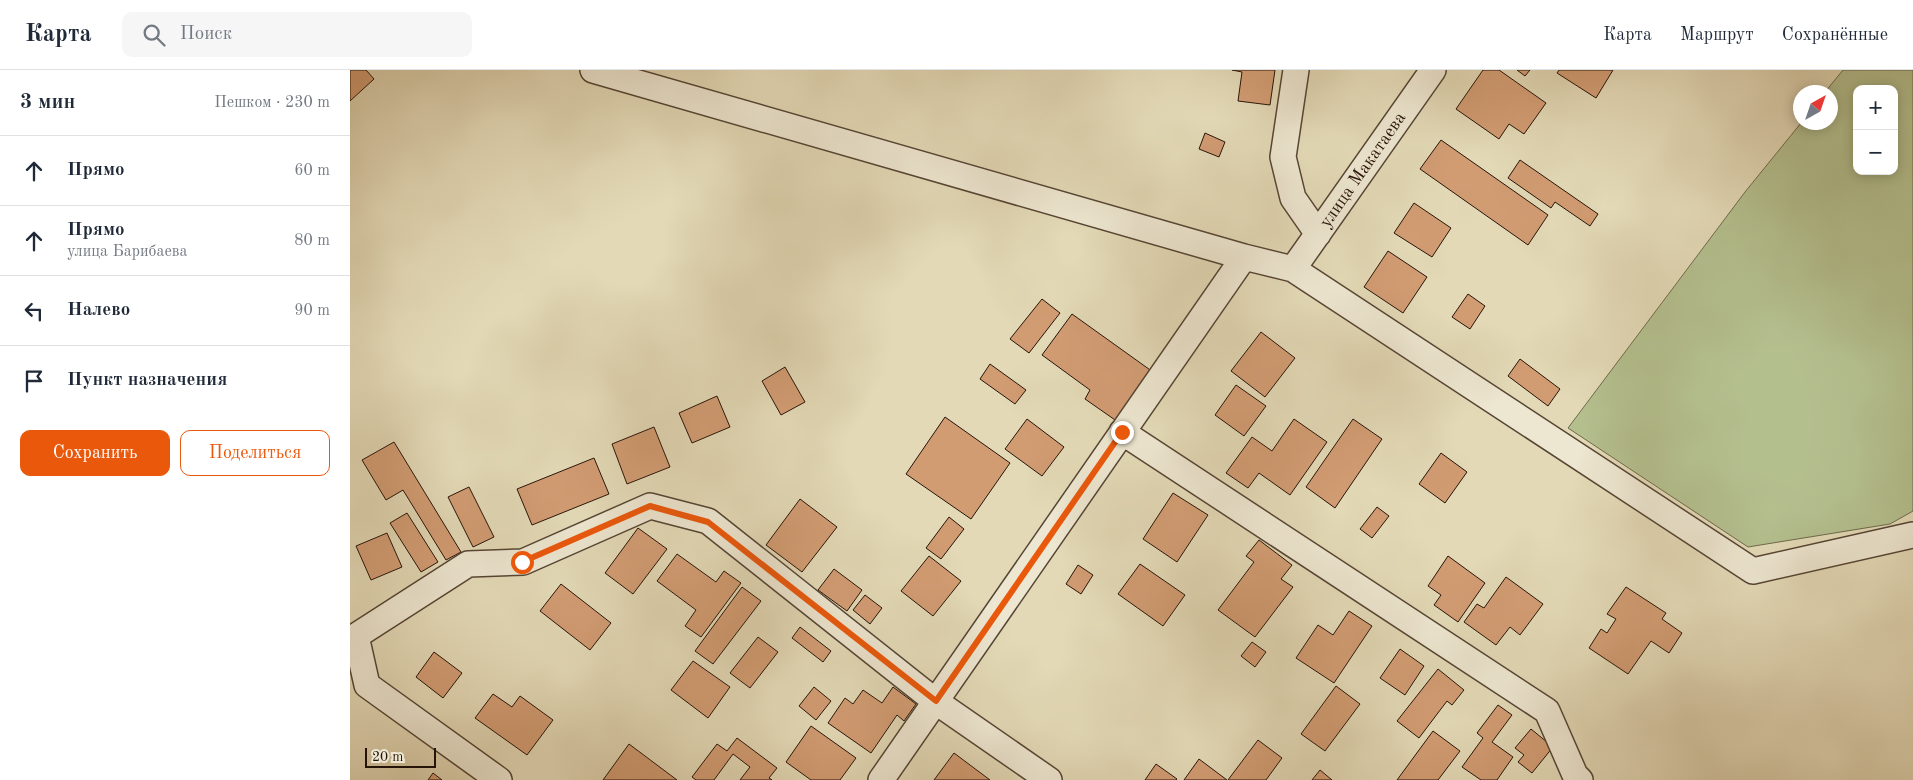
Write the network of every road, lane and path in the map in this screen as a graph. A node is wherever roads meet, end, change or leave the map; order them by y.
1 (593, 70) edge
2 (1296, 70) edge
3 (1433, 70) edge
4 (1318, 234) junction
5 (1244, 257) junction
6 (1294, 269) junction
7 (1122, 432) junction
8 (1913, 535) edge
9 (936, 701) junction
10 (499, 780) edge
11 (880, 780) edge
12 (1049, 780) edge
13 (1580, 780) edge

1 - 5 street
2 - 4 street
3 - 4 street, улица Макатаева
4 - 6 street, улица Макатаева
5 - 6 street
5 - 7 street
6 - 8 street
7 - 9 street
7 - 13 street
9 - 10 street
9 - 11 street
9 - 12 street

